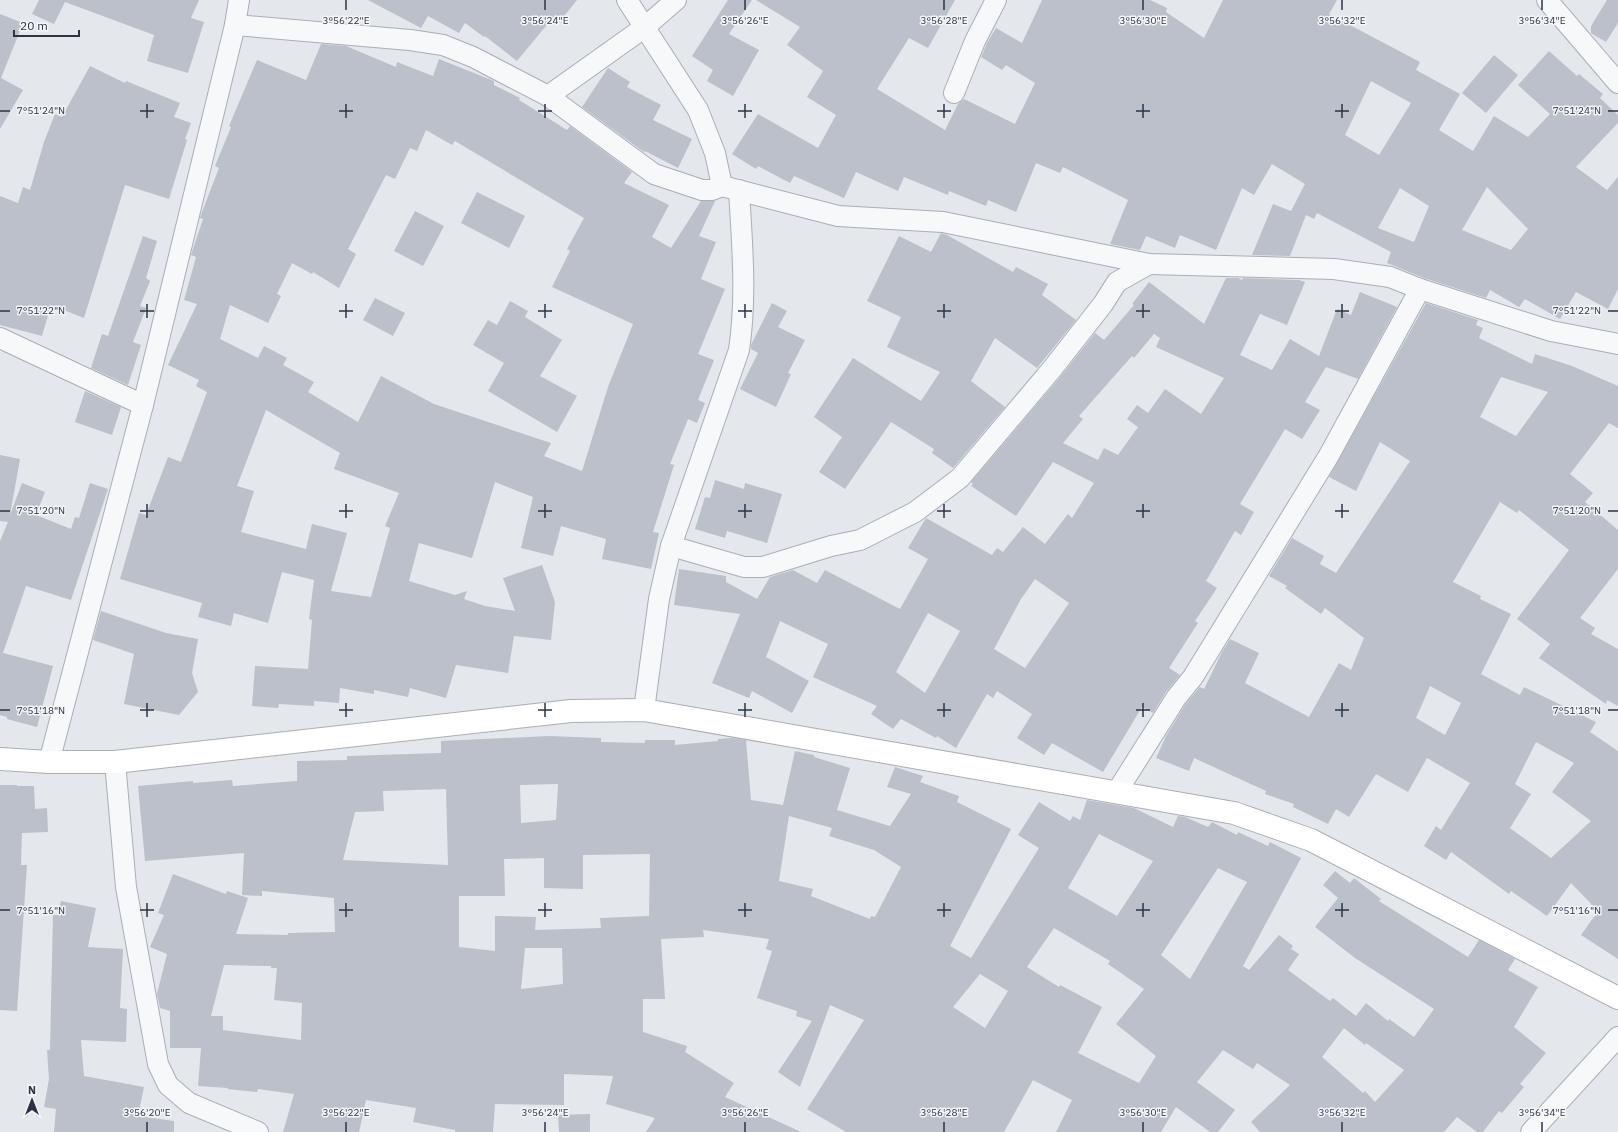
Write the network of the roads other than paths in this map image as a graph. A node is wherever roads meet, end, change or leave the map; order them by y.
1 (239, 0) edge
2 (627, 0) edge
3 (676, 0) edge
4 (996, 0) edge
5 (1546, 0) edge
6 (235, 25) junction
7 (645, 27) junction
8 (1615, 73) edge
9 (954, 93) dead end
10 (548, 96) junction
11 (730, 188) junction
12 (1149, 264) junction
13 (1420, 289) junction
14 (0, 338) edge
15 (1618, 344) edge
16 (143, 405) junction
17 (671, 546) junction
18 (644, 710) junction
19 (0, 759) edge
20 (49, 762) junction
21 (115, 762) junction
22 (1116, 793) junction
23 (1618, 998) edge
24 (1618, 1037) edge
25 (258, 1132) edge
26 (1531, 1132) edge

1 - 6 street
2 - 7 street
3 - 7 street
4 - 9 street
5 - 8 street
6 - 10 street
6 - 16 street
7 - 10 street
7 - 11 street
10 - 11 street
11 - 12 street
11 - 17 street
12 - 13 street
12 - 17 street
13 - 15 street
13 - 22 street
14 - 16 street
16 - 20 street
17 - 18 street
18 - 21 street
18 - 22 street
19 - 20 street
20 - 21 street
21 - 25 street
22 - 23 street
24 - 26 street

